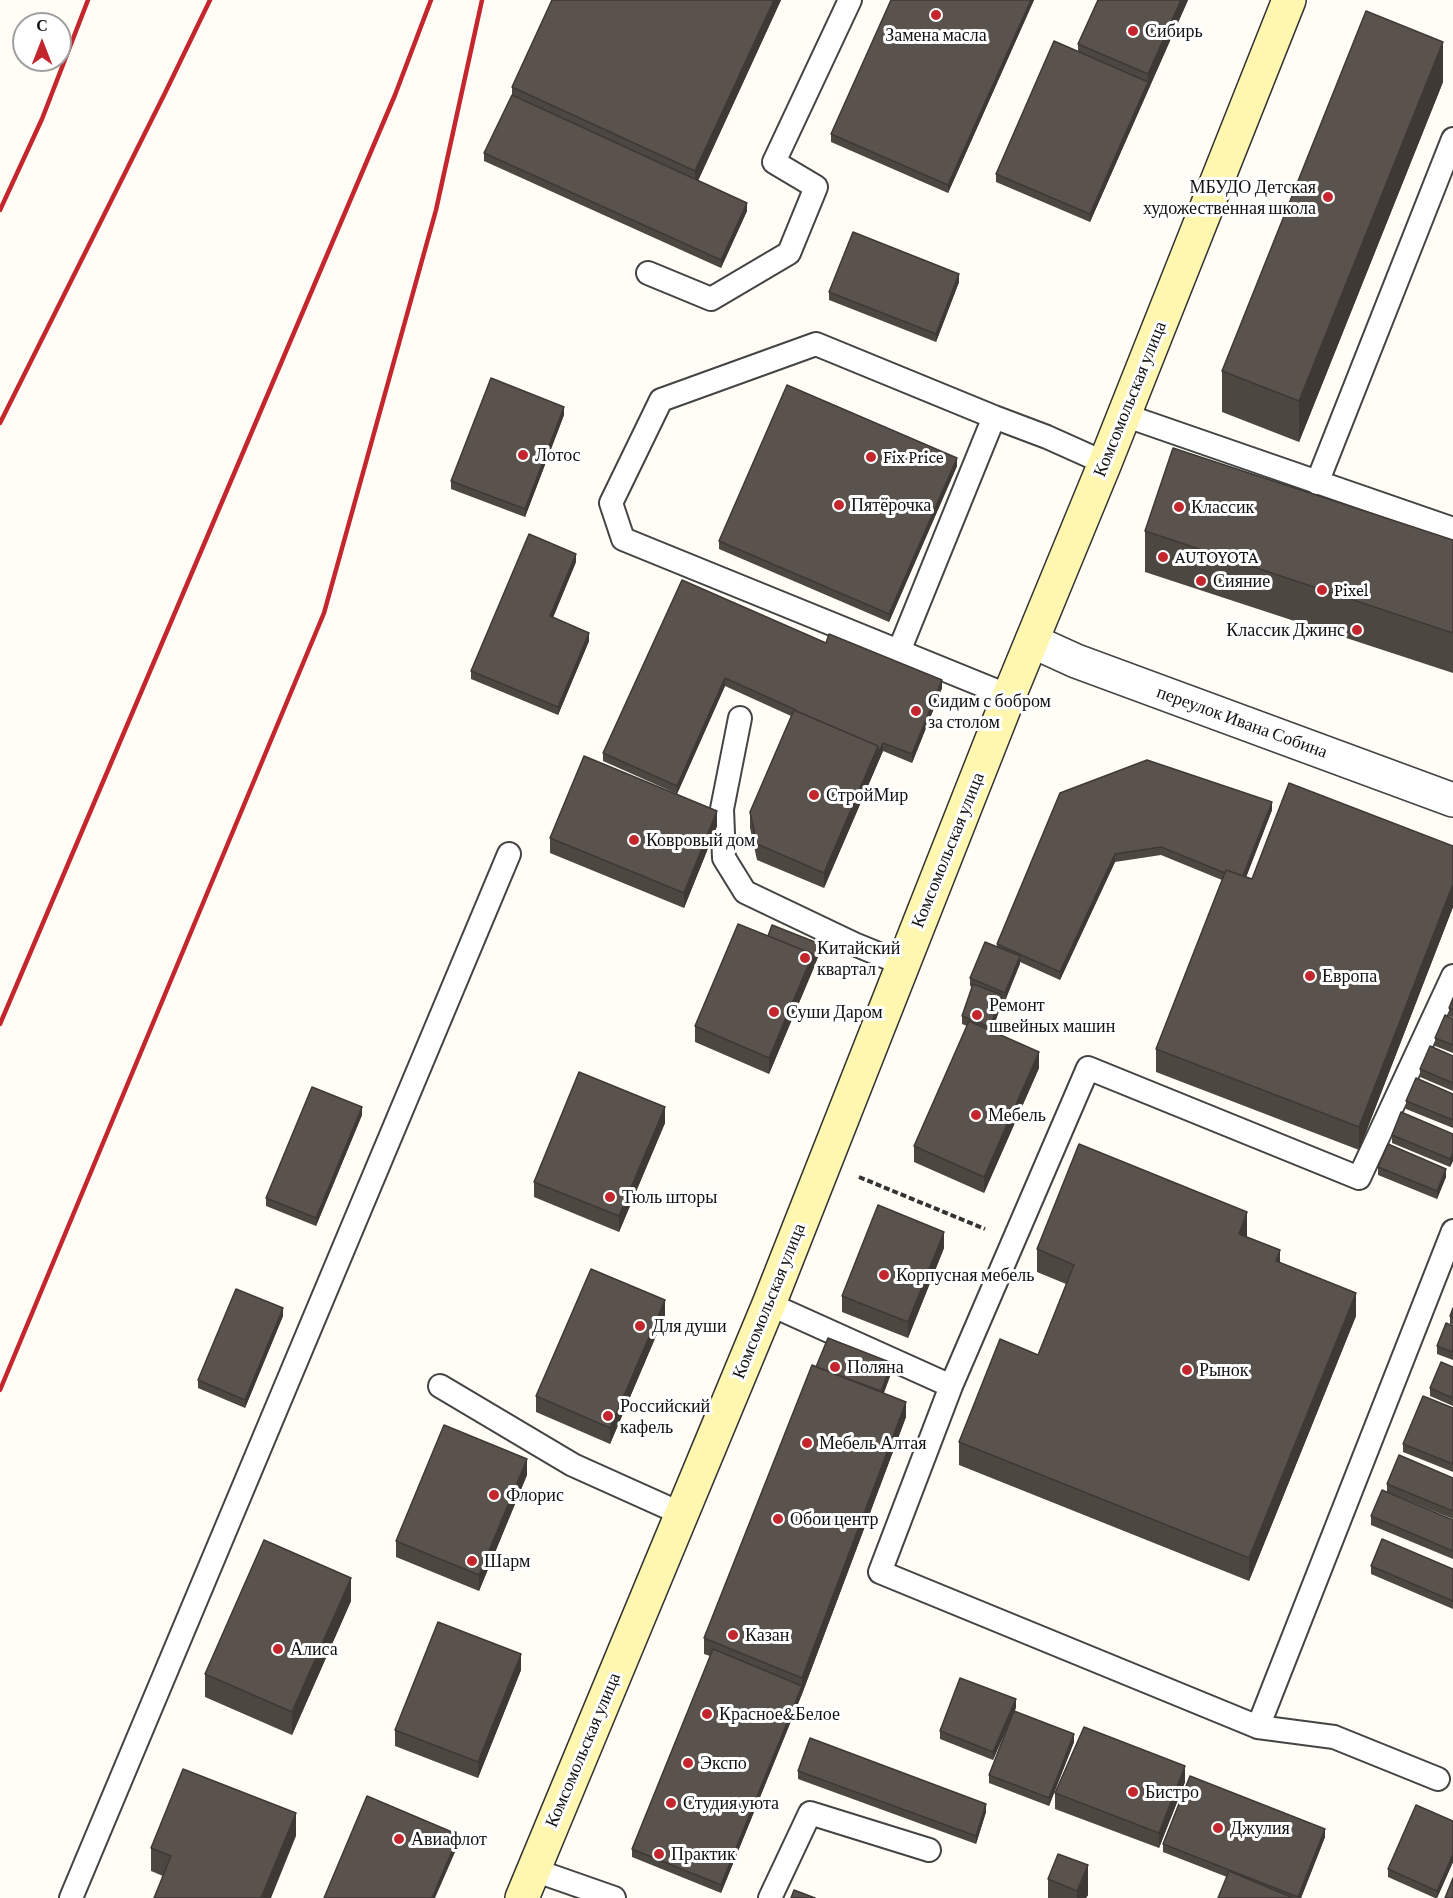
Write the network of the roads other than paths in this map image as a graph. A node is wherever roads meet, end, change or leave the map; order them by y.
1 (850, 0) edge
2 (1289, 0) edge
3 (1453, 138) edge
4 (648, 273) dead end
5 (1124, 415) junction
6 (994, 417) junction
7 (1105, 462) junction
8 (1317, 483) junction
9 (1453, 529) edge
10 (1032, 641) junction
11 (899, 651) junction
12 (1009, 696) junction
13 (740, 718) dead end
14 (1453, 800) edge
15 (509, 854) dead end
16 (903, 964) junction
17 (1453, 976) edge
18 (1453, 1231) edge
19 (769, 1305) junction
20 (440, 1386) dead end
21 (951, 1386) junction
22 (681, 1514) junction
23 (1258, 1727) junction
24 (1438, 1779) dead end
25 (929, 1850) dead end
26 (528, 1884) edge
27 (71, 1898) edge
28 (614, 1898) edge
29 (770, 1898) edge

1 - 4 lane
2 - 5 main road, Комсомольская улица
3 - 8 lane
5 - 7 main road, Комсомольская улица
5 - 8 lane
6 - 7 lane
6 - 11 lane
6 - 11 lane
7 - 10 main road, Комсомольская улица
8 - 9 lane
10 - 12 main road, Комсомольская улица
10 - 14 street, переулок Ивана Собина
11 - 12 lane
12 - 16 main road, Комсомольская улица
13 - 16 lane
15 - 27 lane
16 - 19 main road, Комсомольская улица
17 - 21 lane
18 - 23 lane
19 - 21 lane
19 - 22 main road, Комсомольская улица
20 - 22 lane
21 - 23 lane
22 - 26 main road, Комсомольская улица
23 - 24 lane
25 - 29 lane
26 - 28 lane

